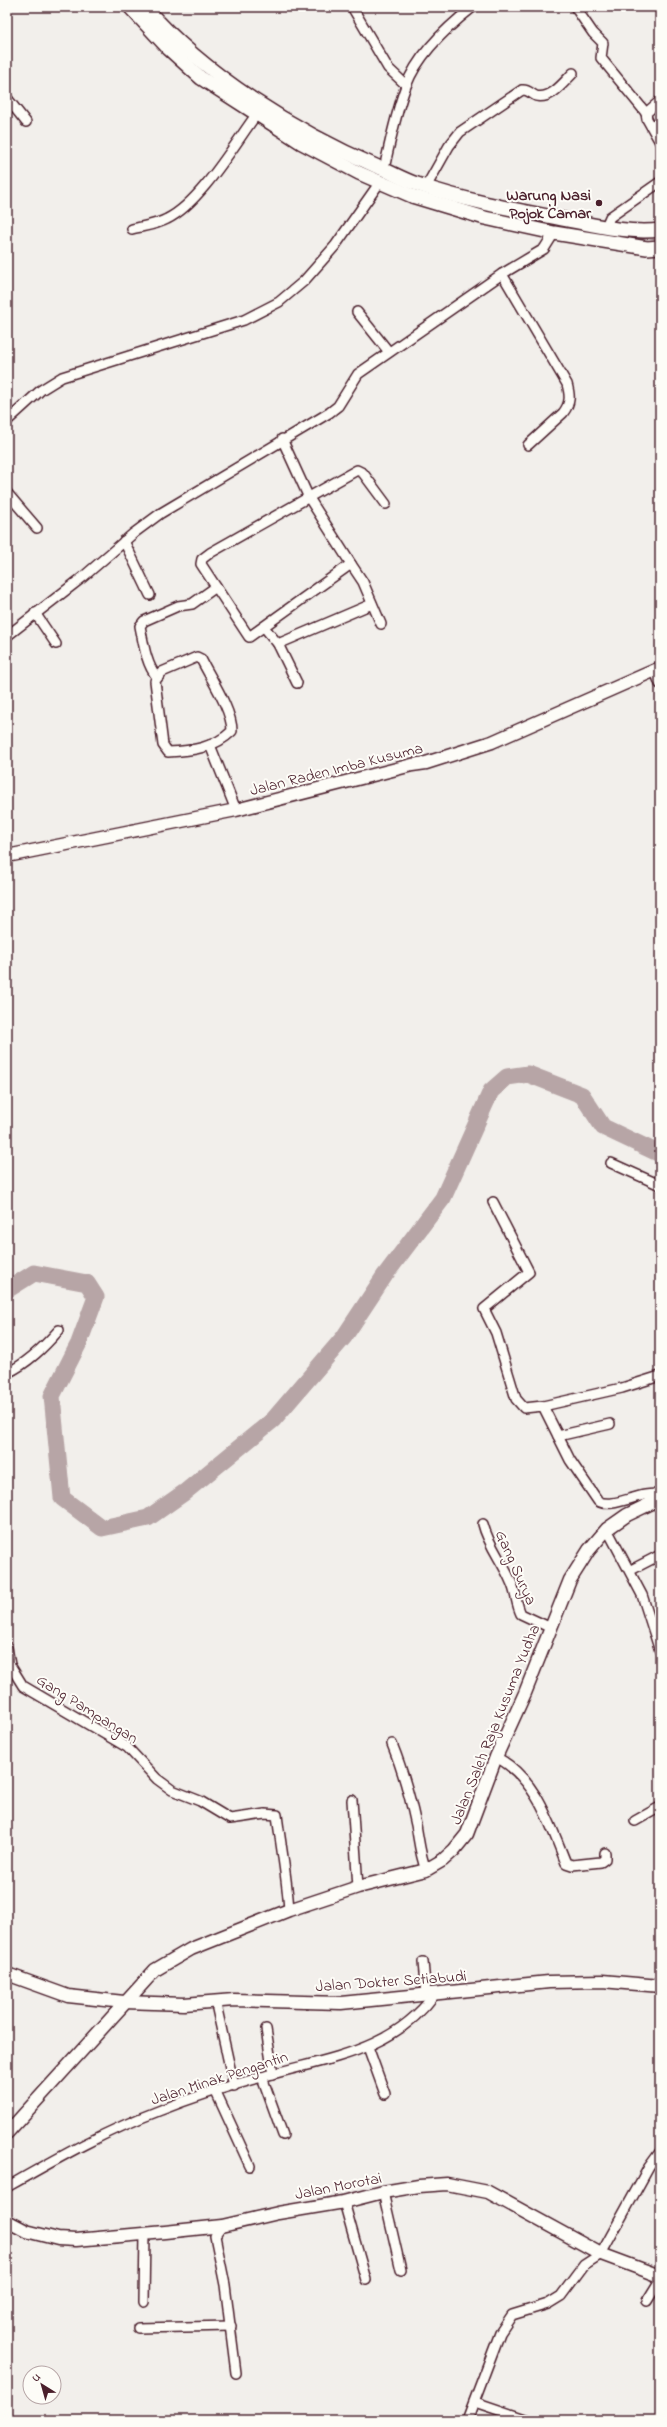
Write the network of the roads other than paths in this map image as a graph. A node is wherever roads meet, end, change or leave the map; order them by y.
1 (130, 7) edge
2 (145, 7) edge
3 (352, 7) edge
4 (472, 7) edge
5 (575, 7) edge
6 (173, 44) junction
7 (209, 66) junction
8 (573, 73) dead end
9 (201, 78) junction
10 (406, 85) junction
11 (7, 98) edge
12 (660, 101) edge
13 (646, 113) junction
14 (256, 115) junction
15 (26, 122) dead end
16 (305, 138) junction
17 (660, 142) edge
18 (384, 169) junction
19 (380, 182) junction
20 (660, 182) edge
21 (418, 189) junction
22 (531, 213) junction
23 (606, 226) junction
24 (528, 228) junction
25 (132, 229) dead end
26 (660, 230) edge
27 (554, 233) junction
28 (660, 247) edge
29 (502, 274) junction
30 (357, 312) dead end
31 (389, 352) junction
32 (7, 421) edge
33 (282, 439) junction
34 (528, 445) dead end
35 (7, 493) edge
36 (309, 498) junction
37 (386, 504) dead end
38 (37, 528) dead end
39 (124, 542) junction
40 (351, 564) junction
41 (216, 587) junction
42 (150, 595) dead end
43 (372, 604) junction
44 (35, 613) junction
45 (381, 624) dead end
46 (264, 627) junction
47 (7, 636) edge
48 (56, 644) dead end
49 (278, 644) junction
50 (657, 669) edge
51 (156, 677) junction
52 (297, 683) dead end
53 (660, 684) edge
54 (210, 745) junction
55 (236, 810) junction
56 (7, 856) edge
57 (612, 1163) dead end
58 (660, 1185) edge
59 (494, 1202) dead end
60 (59, 1330) dead end
61 (7, 1373) edge
62 (660, 1376) edge
63 (543, 1406) junction
64 (610, 1424) dead end
65 (558, 1436) junction
66 (660, 1495) edge
67 (660, 1499) edge
68 (483, 1524) dead end
69 (607, 1529) junction
70 (660, 1555) edge
71 (631, 1570) junction
72 (551, 1628) junction
73 (657, 1628) edge
74 (7, 1647) edge
75 (660, 1651) edge
76 (392, 1744) dead end
77 (496, 1757) junction
78 (352, 1800) dead end
79 (660, 1807) edge
80 (635, 1820) dead end
81 (605, 1853) dead end
82 (426, 1870) junction
83 (358, 1886) junction
84 (289, 1910) junction
85 (423, 1962) dead end
86 (7, 1974) edge
87 (660, 1986) edge
88 (431, 1995) junction
89 (124, 2002) junction
90 (217, 2009) dead end
91 (266, 2029) dead end
92 (368, 2047) junction
93 (272, 2074) junction
94 (262, 2076) junction
95 (234, 2086) junction
96 (216, 2092) junction
97 (384, 2094) dead end
98 (7, 2133) edge
99 (284, 2135) dead end
100 (660, 2152) edge
101 (250, 2166) dead end
102 (7, 2187) edge
103 (383, 2192) junction
104 (344, 2202) junction
105 (7, 2221) edge
106 (222, 2226) junction
107 (145, 2234) junction
108 (601, 2254) junction
109 (401, 2270) dead end
110 (660, 2276) edge
111 (366, 2280) dead end
112 (660, 2280) edge
113 (647, 2301) dead end
114 (144, 2302) dead end
115 (231, 2326) junction
116 (138, 2328) dead end
117 (236, 2373) dead end
118 (475, 2402) junction
119 (467, 2420) edge
120 (528, 2420) edge

1 - 6 main road
2 - 6 main road
3 - 10 street
4 - 10 street
5 - 13 street
6 - 7 main road
6 - 9 main road
7 - 9 main road
7 - 16 main road
8 - 21 street
9 - 14 main road
10 - 18 street
11 - 15 street
12 - 13 street
13 - 17 street
14 - 16 main road
14 - 25 street
16 - 18 main road
16 - 19 main road
18 - 21 main road
19 - 21 main road
19 - 32 street
20 - 23 street
21 - 22 main road
21 - 24 main road
22 - 23 main road
22 - 24 main road
23 - 26 main road
24 - 27 main road
27 - 28 main road
27 - 29 street
29 - 31 street
29 - 34 street
30 - 31 street
31 - 33 street
33 - 36 street
33 - 39 street
35 - 38 street
36 - 37 street
36 - 40 street
36 - 41 street
39 - 42 street
39 - 44 street
40 - 43 street
40 - 46 street
41 - 46 street
41 - 51 street
43 - 45 street
43 - 49 street
44 - 47 street
44 - 48 street
46 - 49 street
49 - 52 street
50 - 53 street
50 - 55 street, Jalan Raden Imba Kusuma
51 - 54 street
51 - 54 street
54 - 55 street
55 - 56 street, Jalan Raden Imba Kusuma
57 - 58 street
59 - 63 street
60 - 61 street
62 - 63 street
63 - 65 street
64 - 65 street
65 - 66 street
67 - 69 street, Jalan Saleh Raja Kusuma Yudha
68 - 72 street, Gang Surya
69 - 71 street
69 - 72 street, Jalan Saleh Raja Kusuma Yudha
70 - 71 street
71 - 73 street
72 - 77 street, Jalan Saleh Raja Kusuma Yudha
73 - 75 street
74 - 84 street, Gang Pampangan
76 - 82 street
77 - 81 street
77 - 82 street, Jalan Saleh Raja Kusuma Yudha
78 - 83 street
79 - 80 street
82 - 83 street, Jalan Saleh Raja Kusuma Yudha
83 - 84 street, Jalan Saleh Raja Kusuma Yudha
84 - 89 street, Jalan Saleh Raja Kusuma Yudha
85 - 88 street
86 - 89 street, Jalan Dokter Setiabudi
87 - 88 street, Jalan Dokter Setiabudi
88 - 89 street, Jalan Dokter Setiabudi
88 - 92 street, Jalan Minak Pengantin
89 - 98 street, Jalan Saleh Raja Kusuma Yudha
90 - 95 street
91 - 93 street
92 - 93 street, Jalan Minak Pengantin
92 - 97 street
93 - 94 street, Jalan Minak Pengantin
94 - 95 street, Jalan Minak Pengantin
94 - 99 street
95 - 96 street, Jalan Minak Pengantin
96 - 101 street
96 - 102 street, Jalan Minak Pengantin
100 - 108 street
103 - 104 street, Jalan Morotai
103 - 108 street, Jalan Morotai
103 - 109 street
104 - 106 street, Jalan Morotai
104 - 111 street
105 - 107 street, Jalan Morotai
106 - 107 street, Jalan Morotai
106 - 115 street
107 - 114 street
108 - 110 street, Jalan Morotai
108 - 118 street
112 - 113 street
115 - 116 street
115 - 117 street
118 - 119 street
118 - 120 street

